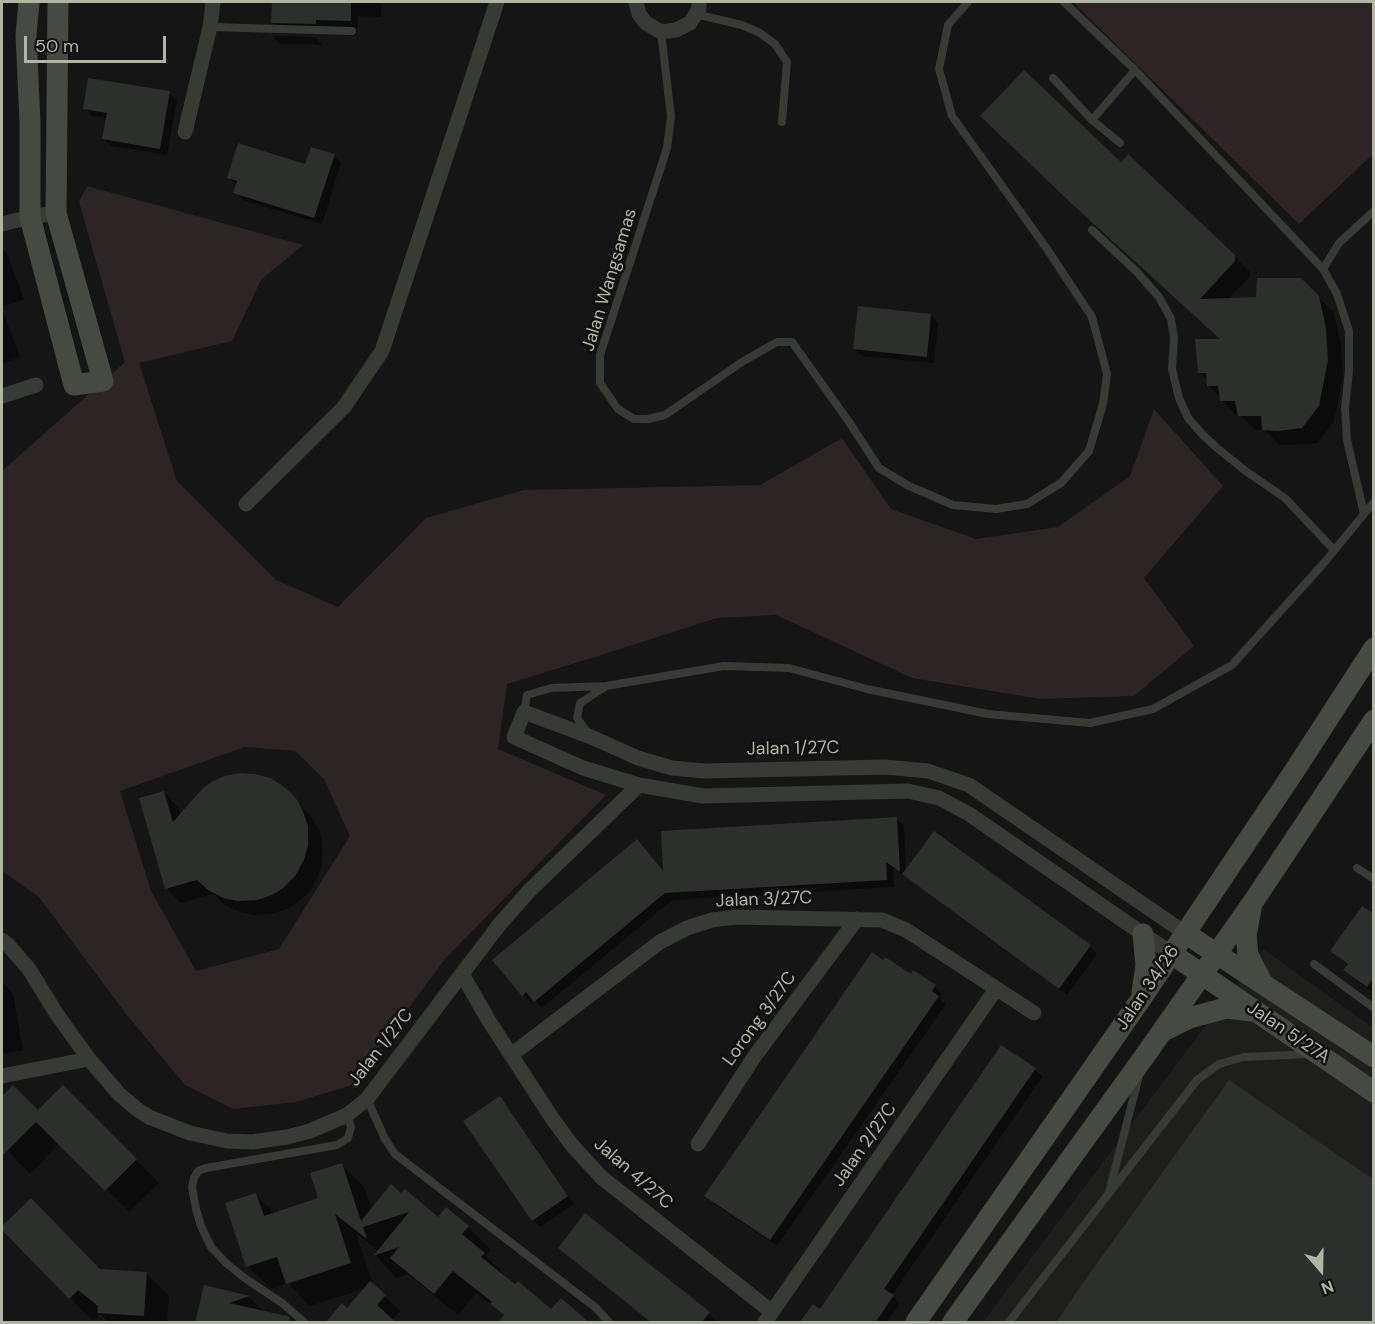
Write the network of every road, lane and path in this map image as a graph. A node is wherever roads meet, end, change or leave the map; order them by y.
1 (29, 2) edge
2 (58, 2) edge
3 (213, 2) edge
4 (497, 2) edge
5 (636, 2) edge
6 (968, 2) edge
7 (1064, 2) edge
8 (697, 8) edge
9 (210, 27) junction
10 (352, 31) dead end
11 (661, 32) junction
12 (1135, 70) junction
13 (1053, 78) dead end
14 (1092, 120) junction
15 (782, 122) dead end
16 (185, 132) dead end
17 (1120, 143) dead end
18 (1374, 211) edge
19 (56, 213) junction
20 (30, 217) junction
21 (2, 224) edge
22 (1092, 230) dead end
23 (1323, 269) junction
24 (36, 385) dead end
25 (2, 396) edge
26 (1374, 502) edge
27 (246, 504) dead end
28 (1364, 514) junction
29 (1334, 550) junction
30 (1374, 648) edge
31 (606, 686) junction
32 (524, 712) junction
33 (1374, 720) edge
34 (591, 737) junction
35 (639, 785) junction
36 (1357, 868) dead end
37 (1374, 879) edge
38 (1252, 902) junction
39 (857, 919) junction
40 (1185, 933) junction
41 (1143, 934) junction
42 (2, 940) edge
43 (1172, 954) junction
44 (1216, 954) junction
45 (1314, 964) dead end
46 (462, 974) junction
47 (1202, 974) junction
48 (1263, 985) junction
49 (996, 989) junction
50 (1141, 999) junction
51 (1374, 1008) edge
52 (1256, 1011) junction
53 (1034, 1013) dead end
54 (1161, 1031) junction
55 (1318, 1054) junction
56 (511, 1055) junction
57 (1144, 1057) junction
58 (1374, 1057) edge
59 (89, 1059) junction
60 (2, 1076) edge
61 (1374, 1092) edge
62 (367, 1099) junction
63 (347, 1114) junction
64 (698, 1144) dead end
65 (1108, 1195) junction
66 (769, 1317) edge
67 (304, 1323) edge
68 (609, 1323) edge
69 (916, 1323) edge
70 (953, 1323) edge
71 (1009, 1323) edge

1 - 20 main road
2 - 19 main road
3 - 9 street
4 - 27 street
5 - 11 street
6 - 11 lane, Jalan Wangsamas
7 - 12 lane
8 - 11 street
8 - 15 lane
9 - 10 lane
9 - 16 street
12 - 14 lane
12 - 23 lane
13 - 14 lane
14 - 17 lane
18 - 23 lane
19 - 20 street
19 - 20 main road
20 - 21 street
22 - 29 lane
23 - 28 lane
24 - 25 street
26 - 28 lane
28 - 29 lane
29 - 31 lane
30 - 40 main road, Jalan 34/26
31 - 32 lane
31 - 34 lane
32 - 34 street, Jalan 1/27C
32 - 35 street
33 - 38 main road, Jalan 34/26
34 - 40 street, Jalan 1/27C
35 - 41 street
35 - 46 street, Jalan 1/27C
36 - 37 lane
38 - 44 main road, Jalan 34/26
38 - 48 main road
39 - 49 street, Jalan 3/27C
39 - 56 street, Jalan 3/27C
39 - 64 street, Lorong 3/27C
40 - 43 main road, Jalan 34/26
40 - 44 main road, Jalan 5/27A
41 - 43 street
41 - 50 main road
42 - 59 street, Jalan 1/27C
43 - 47 main road, Jalan 5/27A
43 - 50 main road, Jalan 34/26
44 - 47 main road, Jalan 34/26
44 - 48 main road, Jalan 5/27A
45 - 51 lane
46 - 56 street, Jalan 4/27C
46 - 62 street, Jalan 1/27C
47 - 52 main road, Jalan 5/27A
47 - 54 main road, Jalan 34/26
48 - 58 main road, Jalan 5/27A
49 - 53 street, Jalan 3/27C
49 - 66 street, Jalan 2/27C
50 - 69 main road, Jalan 34/26
52 - 54 main road
52 - 55 main road, Jalan 5/27A
54 - 57 main road, Jalan 34/26
55 - 61 main road, Jalan 5/27A
55 - 65 lane
56 - 66 street, Jalan 4/27C
57 - 65 lane
57 - 70 main road, Jalan 34/26
59 - 60 street
59 - 63 street, Jalan 1/27C
62 - 63 street, Jalan 1/27C
62 - 68 lane
63 - 67 lane
65 - 71 lane

